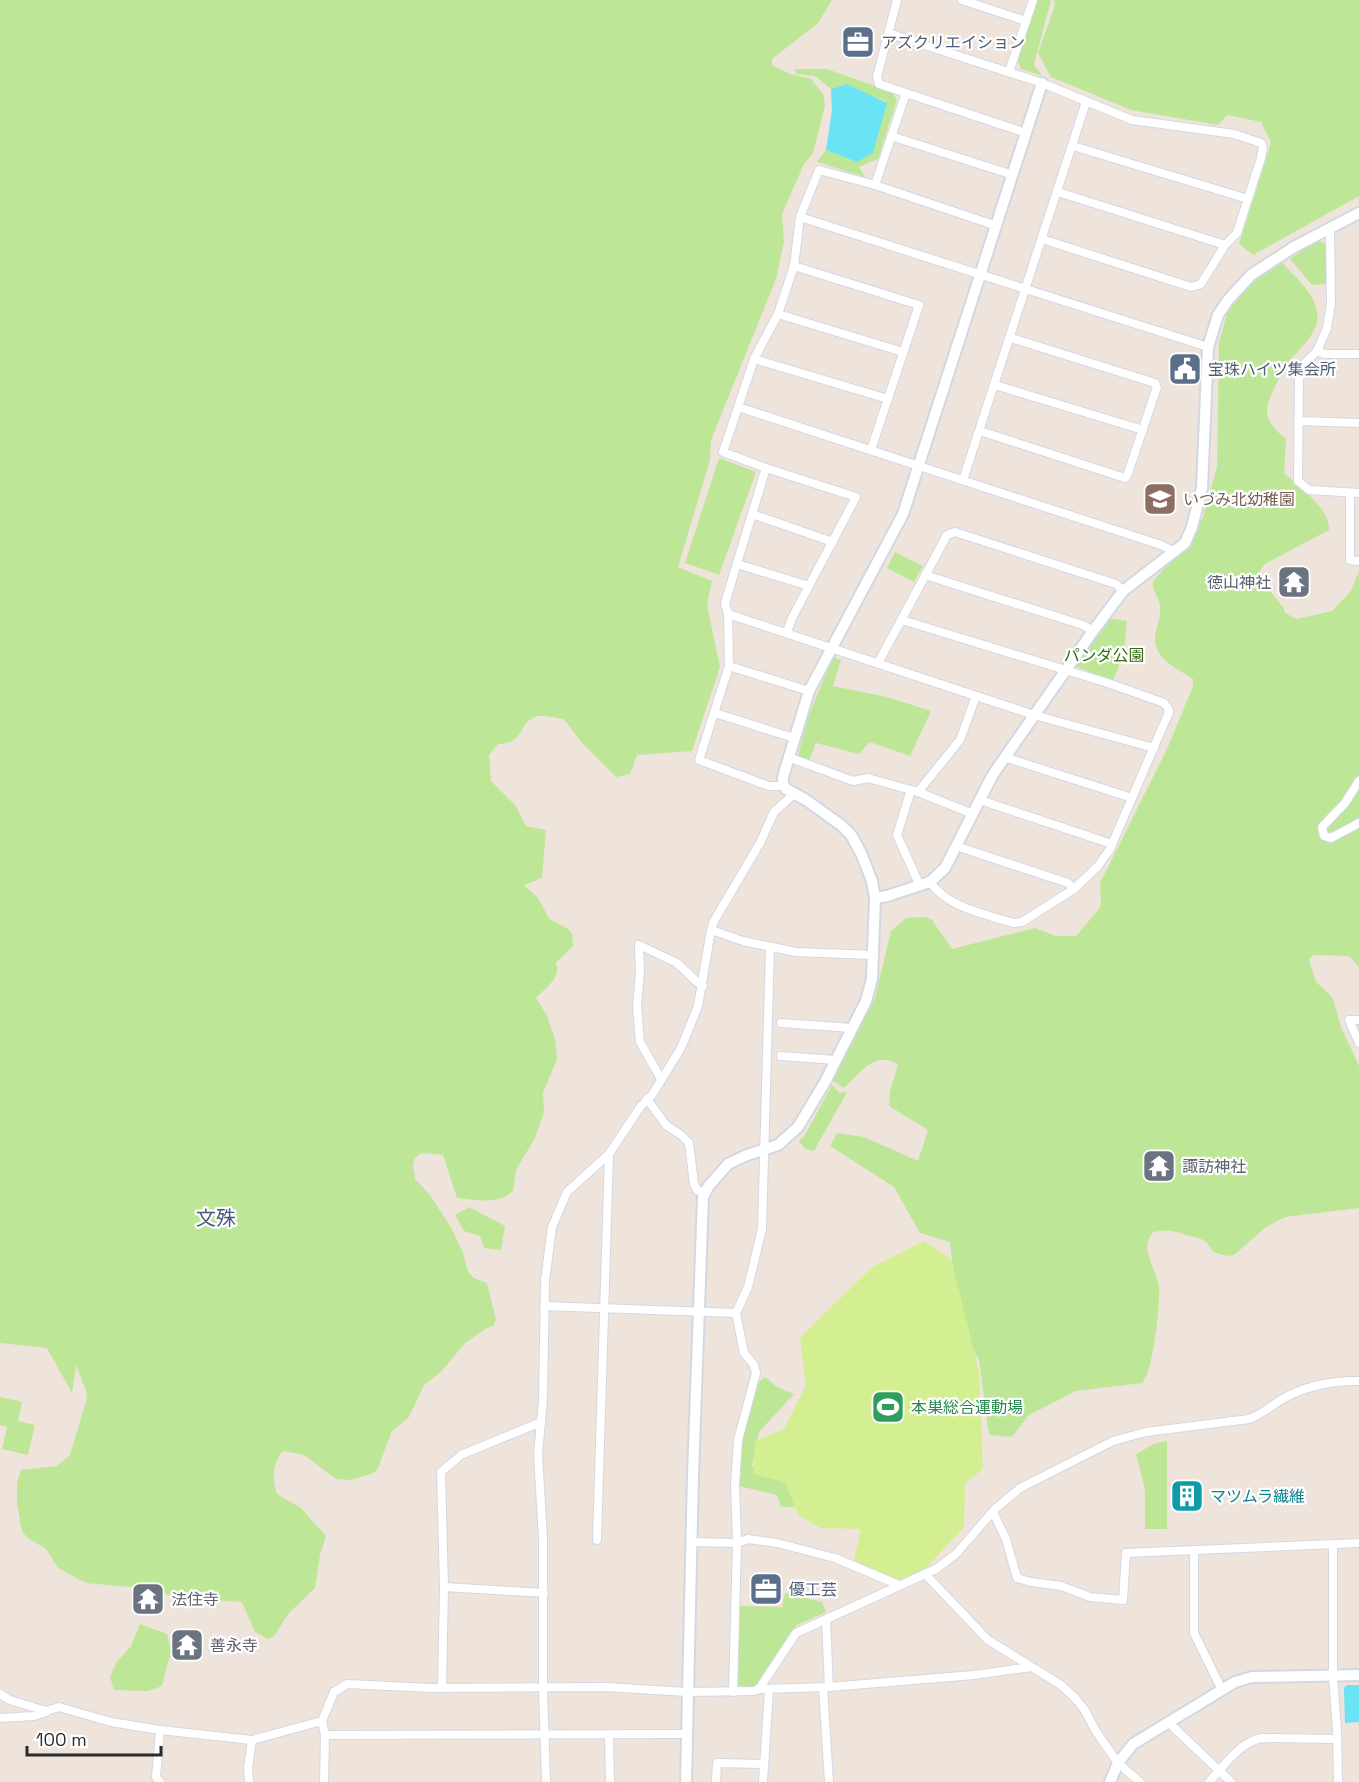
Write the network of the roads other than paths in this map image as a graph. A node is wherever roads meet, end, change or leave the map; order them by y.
1 (897, 0) edge
2 (963, 0) edge
3 (1033, 0) edge
4 (1026, 21) junction
5 (888, 33) junction
6 (1009, 72) junction
7 (1042, 83) junction
8 (906, 93) junction
9 (1086, 102) junction
10 (1026, 133) junction
11 (891, 136) junction
12 (1072, 146) junction
13 (1013, 175) junction
14 (875, 185) junction
15 (1058, 192) junction
16 (1248, 200) junction
17 (1359, 213) edge
18 (800, 217) junction
19 (997, 226) junction
20 (1330, 228) junction
21 (1042, 238) junction
22 (1225, 244) junction
23 (794, 266) junction
24 (981, 276) junction
25 (1025, 290) junction
26 (778, 314) junction
27 (1011, 338) junction
28 (1208, 347) junction
29 (1317, 351) junction
30 (903, 352) junction
31 (1359, 354) edge
32 (754, 359) junction
33 (995, 385) junction
34 (888, 399) junction
35 (738, 407) junction
36 (1298, 422) junction
37 (1359, 423) edge
38 (1143, 430) junction
39 (980, 431) junction
40 (871, 450) junction
41 (919, 466) junction
42 (766, 468) junction
43 (963, 480) junction
44 (1355, 493) edge
45 (752, 514) junction
46 (832, 542) junction
47 (1175, 552) junction
48 (1359, 561) edge
49 (737, 564) junction
50 (925, 574) junction
51 (809, 586) junction
52 (1123, 591) junction
53 (728, 614) junction
54 (902, 620) junction
55 (1093, 631) junction
56 (787, 632) junction
57 (831, 648) junction
58 (878, 663) junction
59 (729, 666) junction
60 (1065, 670) junction
61 (809, 691) junction
62 (976, 696) junction
63 (715, 712) junction
64 (1034, 715) junction
65 (794, 738) junction
66 (1154, 748) junction
67 (788, 757) junction
68 (1004, 757) junction
69 (1359, 781) edge
70 (784, 786) junction
71 (915, 791) junction
72 (795, 793) junction
73 (1132, 798) junction
74 (980, 800) junction
75 (973, 814) junction
76 (1359, 824) edge
77 (1112, 844) junction
78 (956, 846) junction
79 (925, 884) junction
80 (1074, 889) junction
81 (875, 898) junction
82 (711, 930) junction
83 (770, 947) junction
84 (874, 955) junction
85 (703, 986) junction
86 (1359, 1020) edge
87 (781, 1023) dead end
88 (852, 1028) junction
89 (1359, 1043) edge
90 (781, 1056) dead end
91 (836, 1060) junction
92 (661, 1079) junction
93 (647, 1100) junction
94 (766, 1150) junction
95 (609, 1154) junction
96 (705, 1193) junction
97 (544, 1306) junction
98 (605, 1309) junction
99 (699, 1311) junction
100 (736, 1313) junction
101 (1359, 1381) edge
102 (541, 1422) junction
103 (993, 1512) junction
104 (597, 1540) dead end
105 (692, 1542) junction
106 (737, 1543) junction
107 (1359, 1543) edge
108 (1333, 1544) junction
109 (1194, 1551) junction
110 (926, 1575) junction
111 (899, 1585) junction
112 (444, 1587) junction
113 (544, 1593) junction
114 (826, 1620) junction
115 (1031, 1666) junction
116 (1333, 1676) junction
117 (1359, 1676) edge
118 (442, 1687) junction
119 (543, 1687) junction
120 (826, 1687) junction
121 (759, 1689) junction
122 (769, 1690) junction
123 (1222, 1690) junction
124 (687, 1692) junction
125 (734, 1692) junction
126 (0, 1694) edge
127 (46, 1711) junction
128 (0, 1718) edge
129 (322, 1721) junction
130 (1169, 1723) junction
131 (160, 1730) junction
132 (546, 1734) junction
133 (687, 1734) junction
134 (325, 1735) junction
135 (609, 1735) junction
136 (1337, 1739) junction
137 (252, 1740) junction
138 (1118, 1763) junction
139 (763, 1764) junction
140 (1219, 1771) junction
141 (160, 1782) edge
142 (249, 1782) edge
143 (324, 1782) edge
144 (546, 1782) edge
145 (610, 1782) edge
146 (686, 1782) edge
147 (716, 1782) edge
148 (763, 1782) edge
149 (829, 1782) edge
150 (1110, 1782) edge
151 (1140, 1782) edge
152 (1209, 1782) edge
153 (1231, 1782) edge
154 (1338, 1782) edge

1 - 5 street
2 - 4 street
3 - 4 street
4 - 6 street
5 - 6 street
5 - 8 street
6 - 7 street
7 - 9 street
7 - 10 street
8 - 10 street
8 - 11 street
9 - 12 street
9 - 16 street
10 - 13 street
11 - 13 street
11 - 14 street
12 - 15 street
12 - 16 street
13 - 19 street
14 - 18 street
14 - 19 street
15 - 21 street
15 - 22 street
16 - 22 street
17 - 20 street
18 - 23 street
18 - 24 street
19 - 24 street
20 - 28 street
20 - 29 street
21 - 22 street
21 - 25 street
23 - 26 street
23 - 30 street
24 - 25 street
24 - 41 street
25 - 27 street
25 - 28 street
26 - 30 street
26 - 32 street
27 - 33 street
27 - 38 street
28 - 47 street
29 - 31 street
29 - 36 street
30 - 34 street
32 - 34 street
32 - 35 street
33 - 38 street
33 - 39 street
34 - 40 street
35 - 40 street
35 - 42 street
36 - 37 street
36 - 44 street
38 - 39 street
39 - 43 street
40 - 41 street
41 - 43 street
41 - 57 street
42 - 45 street
42 - 46 street
43 - 47 street
44 - 48 street
45 - 46 street
45 - 49 street
46 - 51 street
47 - 52 street
49 - 51 street
49 - 53 street
50 - 52 street
50 - 54 street
50 - 55 street
51 - 56 street
52 - 55 street
53 - 56 street
53 - 59 street
54 - 58 street
54 - 60 street
55 - 60 street
56 - 57 street
57 - 58 street
57 - 61 street
58 - 62 street
59 - 61 street
59 - 63 street
60 - 64 street
60 - 66 street
61 - 65 street
62 - 64 street
62 - 71 street
63 - 65 street
63 - 70 street
64 - 66 street
64 - 68 street
65 - 67 street
66 - 73 street
67 - 70 street
67 - 71 street
68 - 73 street
68 - 74 street
69 - 76 street
70 - 72 street
71 - 75 street
71 - 79 street
72 - 81 street
72 - 82 street
73 - 77 street
74 - 75 street
74 - 77 street
75 - 78 street
77 - 80 street
78 - 79 street
78 - 80 street
79 - 80 street
79 - 81 street
81 - 84 street
82 - 83 street
82 - 85 street
83 - 84 street
83 - 94 street
84 - 88 street
85 - 92 street
85 - 92 street
86 - 89 street
87 - 88 street
88 - 91 street
90 - 91 street
91 - 94 street
92 - 93 street
93 - 95 street
93 - 96 street
94 - 96 street
94 - 100 street
95 - 97 street
95 - 98 street
96 - 99 street
97 - 98 street
97 - 102 street
98 - 99 street
98 - 104 street
99 - 100 street
99 - 105 street
100 - 106 street
101 - 103 street
102 - 112 street
102 - 113 street
103 - 109 street
103 - 110 street
105 - 106 street
105 - 124 street
106 - 111 street
106 - 125 street
107 - 108 street
108 - 109 street
108 - 116 street
109 - 123 street
110 - 111 street
110 - 115 street
111 - 114 street
112 - 113 street
112 - 118 street
113 - 119 street
114 - 120 street
114 - 121 street
115 - 120 street
115 - 138 street
116 - 117 street
116 - 123 street
116 - 136 street
118 - 119 street
118 - 129 street
119 - 124 street
119 - 132 street
120 - 122 street
120 - 149 street
121 - 122 street
121 - 125 street
122 - 139 street
123 - 130 street
124 - 125 street
124 - 133 street
126 - 127 street
127 - 128 street
127 - 131 street
129 - 134 street
129 - 137 street
130 - 138 street
130 - 140 street
131 - 137 street
131 - 141 street
132 - 134 street
132 - 135 street
132 - 144 street
133 - 135 street
133 - 146 street
134 - 143 street
135 - 145 street
136 - 140 street
136 - 154 street
137 - 142 street
138 - 150 street
138 - 151 street
139 - 147 street
139 - 148 street
140 - 152 street
140 - 153 street

